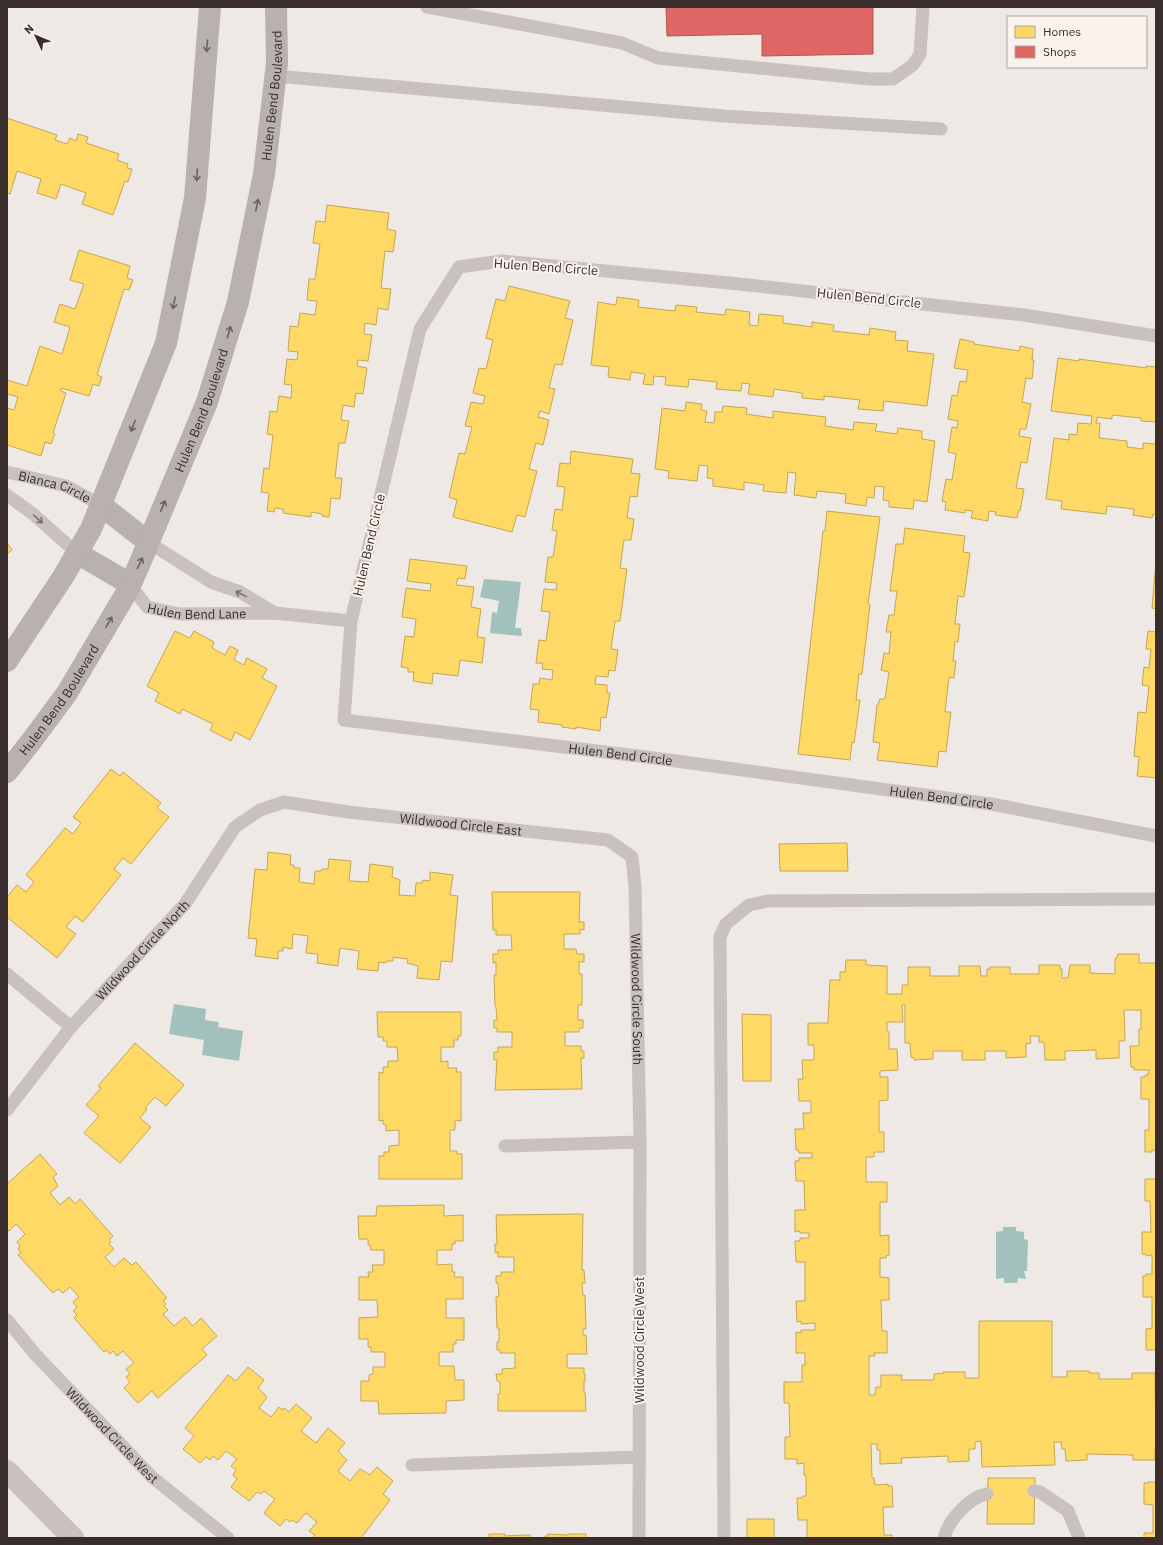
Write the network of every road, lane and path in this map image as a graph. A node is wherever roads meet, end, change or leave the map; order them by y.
1 (210, 7) edge
2 (276, 7) edge
3 (427, 7) edge
4 (923, 7) edge
5 (276, 76) junction
6 (941, 129) dead end
7 (1156, 336) edge
8 (7, 472) edge
9 (7, 495) edge
10 (101, 506) junction
11 (148, 542) junction
12 (77, 553) junction
13 (130, 584) junction
14 (275, 613) junction
15 (351, 621) junction
16 (7, 661) edge
17 (7, 772) edge
18 (284, 802) joint
19 (1156, 836) edge
20 (632, 857) joint
21 (1156, 899) edge
22 (7, 974) edge
23 (71, 1027) junction
24 (7, 1110) edge
25 (640, 1142) junction
26 (505, 1146) dead end
27 (7, 1320) edge
28 (639, 1457) junction
29 (412, 1465) dead end
30 (7, 1471) edge
31 (1034, 1491) dead end
32 (987, 1494) dead end
33 (73, 1538) edge
34 (228, 1538) edge
35 (639, 1538) edge
36 (724, 1538) edge
37 (944, 1538) edge
38 (1079, 1538) edge

1 -> 10 street
2 - 5 street, Hulen Bend Boulevard
3 - 4 lane
5 - 6 lane
11 -> 5 street, Hulen Bend Boulevard
7 - 15 lane, Hulen Bend Circle
8 - 10 lane, Bianca Circle
9 -> 12 lane, Bianca Circle
10 - 11 street
10 - 12 street
13 -> 11 street, Hulen Bend Boulevard
14 -> 11 lane, Hulen Bend Lane
12 - 13 street
12 - 16 street
13 - 14 lane, Hulen Bend Lane
17 -> 13 street, Hulen Bend Boulevard
14 - 15 lane, Hulen Bend Lane
15 - 19 lane, Hulen Bend Circle
18 - 20 lane, Wildwood Circle East
18 - 23 lane, Wildwood Circle North
20 - 25 lane, Wildwood Circle South
21 - 36 lane
22 - 23 lane
23 - 24 lane, Wildwood Circle North
25 - 26 lane
25 - 28 lane, Wildwood Circle West
27 - 34 lane, Wildwood Circle West
28 - 29 lane
28 - 35 lane, Wildwood Circle West
30 - 33 street
31 - 38 lane
32 - 37 lane

